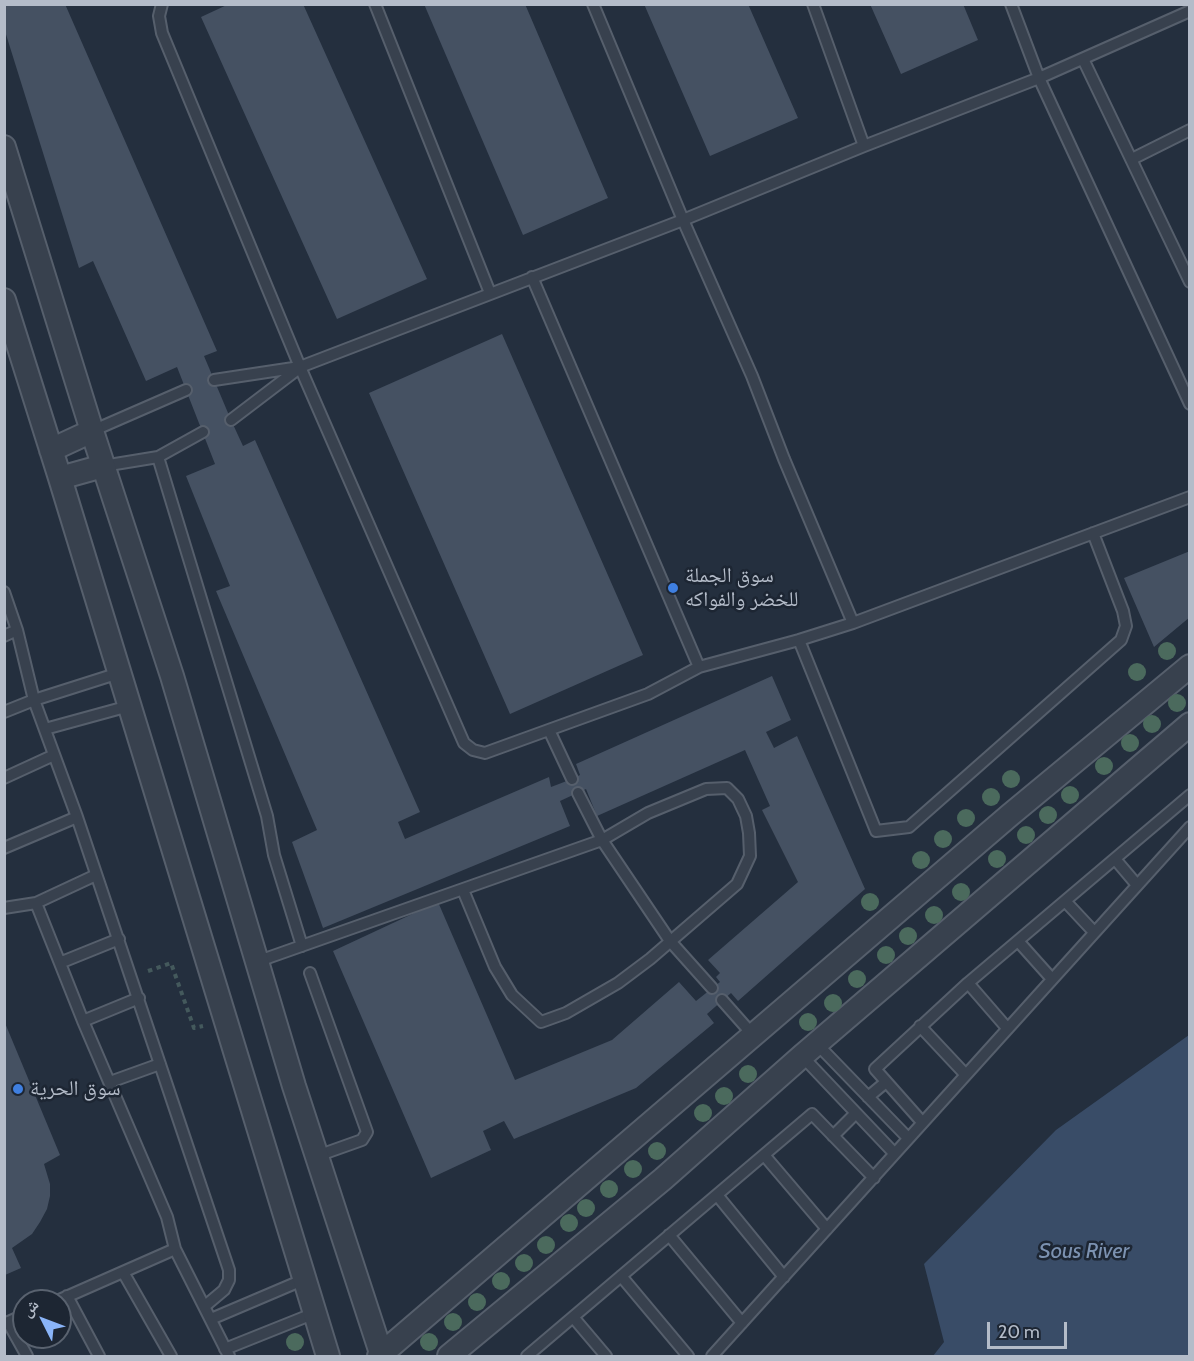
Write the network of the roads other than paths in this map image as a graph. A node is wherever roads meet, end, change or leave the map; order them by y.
1 (162, 4) edge
2 (375, 4) edge
3 (593, 4) edge
4 (813, 4) edge
5 (1011, 4) edge
6 (1190, 11) edge
7 (1083, 59) junction
8 (1039, 78) junction
9 (1190, 130) edge
10 (864, 146) junction
11 (4, 147) edge
12 (1132, 159) junction
13 (683, 220) junction
14 (532, 277) junction
15 (1189, 278) edge
16 (490, 293) junction
17 (4, 300) edge
18 (300, 367) junction
19 (214, 380) dead end
20 (186, 390) dead end
21 (1190, 404) edge
22 (231, 420) dead end
23 (92, 431) junction
24 (203, 432) dead end
25 (51, 450) junction
26 (158, 457) junction
27 (103, 466) junction
28 (60, 477) junction
29 (1190, 497) edge
30 (1093, 533) junction
31 (4, 592) edge
32 (853, 623) junction
33 (17, 630) junction
34 (4, 636) edge
35 (799, 640) junction
36 (1190, 666) edge
37 (699, 667) junction
38 (120, 673) junction
39 (34, 700) junction
40 (129, 706) junction
41 (4, 712) edge
42 (1190, 724) edge
43 (45, 729) junction
44 (549, 730) junction
45 (54, 755) junction
46 (4, 778) edge
47 (572, 779) dead end
48 (578, 793) dead end
49 (1190, 795) edge
50 (77, 817) junction
51 (1190, 827) edge
52 (602, 840) junction
53 (4, 848) edge
54 (1115, 859) junction
55 (96, 875) junction
56 (1137, 885) junction
57 (463, 891) junction
58 (1065, 901) junction
59 (36, 903) junction
60 (4, 908) edge
61 (1094, 932) junction
62 (118, 939) junction
63 (1018, 940) junction
64 (670, 941) junction
65 (302, 946) junction
66 (62, 962) junction
67 (256, 962) junction
68 (310, 973) dead end
69 (1052, 979) junction
70 (968, 983) junction
71 (712, 988) dead end
72 (138, 998) junction
73 (722, 1000) dead end
74 (83, 1020) junction
75 (920, 1026) junction
76 (1007, 1028) junction
77 (753, 1035) junction
78 (809, 1050) junction
79 (160, 1064) junction
80 (966, 1074) junction
81 (110, 1082) junction
82 (886, 1082) junction
83 (868, 1097) junction
84 (856, 1113) junction
85 (922, 1122) junction
86 (833, 1136) junction
87 (908, 1138) junction
88 (894, 1153) junction
89 (764, 1155) junction
90 (317, 1156) junction
91 (874, 1178) junction
92 (717, 1195) junction
93 (827, 1229) junction
94 (669, 1235) junction
95 (176, 1250) junction
96 (123, 1272) junction
97 (621, 1276) junction
98 (784, 1277) junction
99 (305, 1279) junction
100 (72, 1295) edge
101 (205, 1306) junction
102 (315, 1313) junction
103 (72, 1314) edge
104 (573, 1317) junction
105 (211, 1319) junction
106 (6, 1323) edge
107 (742, 1323) junction
108 (227, 1353) edge
109 (27, 1356) edge
110 (99, 1356) edge
111 (171, 1356) edge
112 (328, 1356) edge
113 (381, 1356) edge
114 (449, 1356) edge
115 (527, 1356) edge
116 (606, 1356) edge
117 (688, 1356) edge
118 (712, 1356) edge

1 - 18 lane
2 - 16 lane
3 - 13 lane
4 - 10 lane
5 - 8 lane
6 - 7 lane
7 - 8 lane
7 - 12 lane
8 - 10 lane
8 - 21 lane
9 - 12 lane
10 - 13 lane
11 - 23 street
12 - 15 lane
13 - 14 lane
13 - 32 lane
14 - 16 lane
14 - 37 lane
16 - 18 lane
17 - 25 street
18 - 19 lane
18 - 22 lane
18 - 44 lane
20 - 23 lane
23 - 25 street
23 - 27 street
24 - 26 lane
25 - 28 street
26 - 27 lane
26 - 65 lane
27 - 28 street
27 - 67 street
28 - 38 street
29 - 30 lane
30 - 32 lane
30 - 35 lane
31 - 33 lane
32 - 35 lane
33 - 34 lane
33 - 39 lane
35 - 37 lane
36 - 77 street
37 - 44 lane
38 - 39 lane
38 - 40 street
39 - 41 lane
39 - 43 lane
40 - 43 lane
40 - 99 street
42 - 78 street
43 - 45 lane
44 - 47 lane
45 - 46 lane
45 - 50 lane
48 - 52 lane
49 - 54 lane
50 - 53 lane
50 - 55 lane
51 - 56 lane
52 - 57 lane
52 - 64 lane
52 - 64 lane
54 - 56 lane
54 - 58 lane
55 - 59 lane
55 - 62 lane
56 - 61 lane
57 - 64 lane
57 - 65 lane
58 - 61 lane
58 - 63 lane
59 - 60 lane
59 - 66 lane
61 - 69 lane
62 - 66 lane
62 - 72 lane
63 - 69 lane
63 - 70 lane
64 - 71 lane
65 - 67 lane
66 - 74 lane
67 - 90 street
68 - 90 lane
69 - 76 lane
70 - 75 lane
70 - 76 lane
72 - 74 lane
72 - 79 lane
73 - 77 lane
74 - 81 lane
75 - 80 lane
75 - 82 lane
76 - 80 lane
77 - 113 street
78 - 83 lane
78 - 84 lane
78 - 114 street
79 - 81 lane
79 - 101 lane
80 - 85 lane
81 - 95 lane
82 - 83 lane
82 - 85 lane
83 - 87 lane
84 - 86 lane
84 - 88 lane
85 - 87 lane
86 - 89 lane
86 - 91 lane
87 - 88 lane
88 - 91 lane
89 - 92 lane
89 - 93 lane
90 - 113 street
91 - 93 lane
92 - 94 lane
92 - 98 lane
93 - 98 lane
94 - 97 lane
94 - 107 lane
95 - 96 lane
95 - 101 lane
96 - 100 lane
96 - 111 lane
97 - 104 lane
97 - 117 lane
98 - 107 lane
99 - 102 street
99 - 105 lane
101 - 105 lane
102 - 108 lane
102 - 112 street
103 - 110 lane
104 - 115 lane
104 - 116 lane
105 - 108 lane
106 - 109 lane
107 - 118 lane

